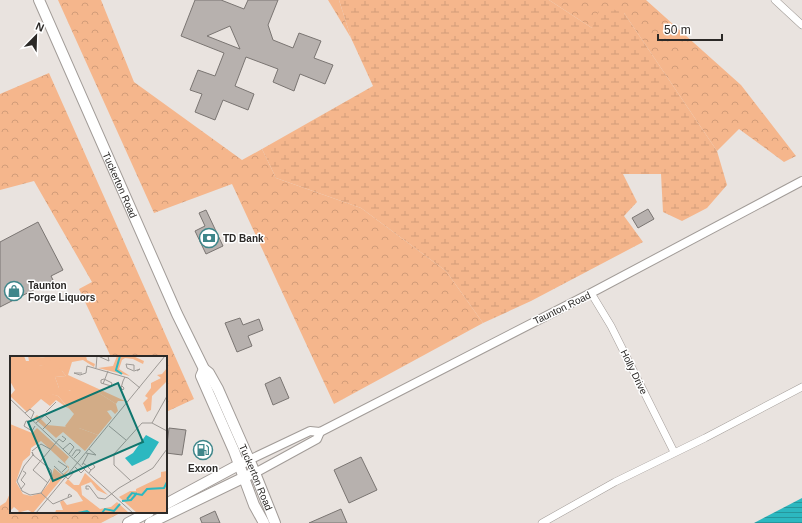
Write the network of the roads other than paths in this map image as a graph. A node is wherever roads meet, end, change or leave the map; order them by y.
1 (39, 0) edge
2 (776, 0) edge
3 (802, 25) edge
4 (802, 181) edge
5 (592, 293) junction
6 (204, 369) junction
7 (802, 387) edge
8 (320, 432) junction
9 (674, 452) junction
10 (249, 460) junction
11 (238, 465) junction
12 (255, 472) junction
13 (244, 477) junction
14 (167, 503) edge
15 (147, 513) edge
16 (128, 523) edge
17 (150, 523) edge
18 (264, 523) edge
19 (275, 523) edge
20 (542, 523) edge

1 - 6 main road, Tuckerton Road
2 - 3 street
4 - 5 street, Taunton Road
5 - 8 street, Taunton Road
5 - 9 street, Holly Drive
6 - 10 main road, Tuckerton Road
6 - 11 main road, Tuckerton Road
7 - 9 street
8 - 10 street, Taunton Road
8 - 12 street, Taunton Road
9 - 20 street
10 - 11 main road
10 - 12 main road, Tuckerton Road
11 - 13 main road, Tuckerton Road
11 - 14 main road
12 - 13 main road
12 - 19 main road, Tuckerton Road
13 - 17 main road
13 - 18 main road, Tuckerton Road
15 - 16 main road

